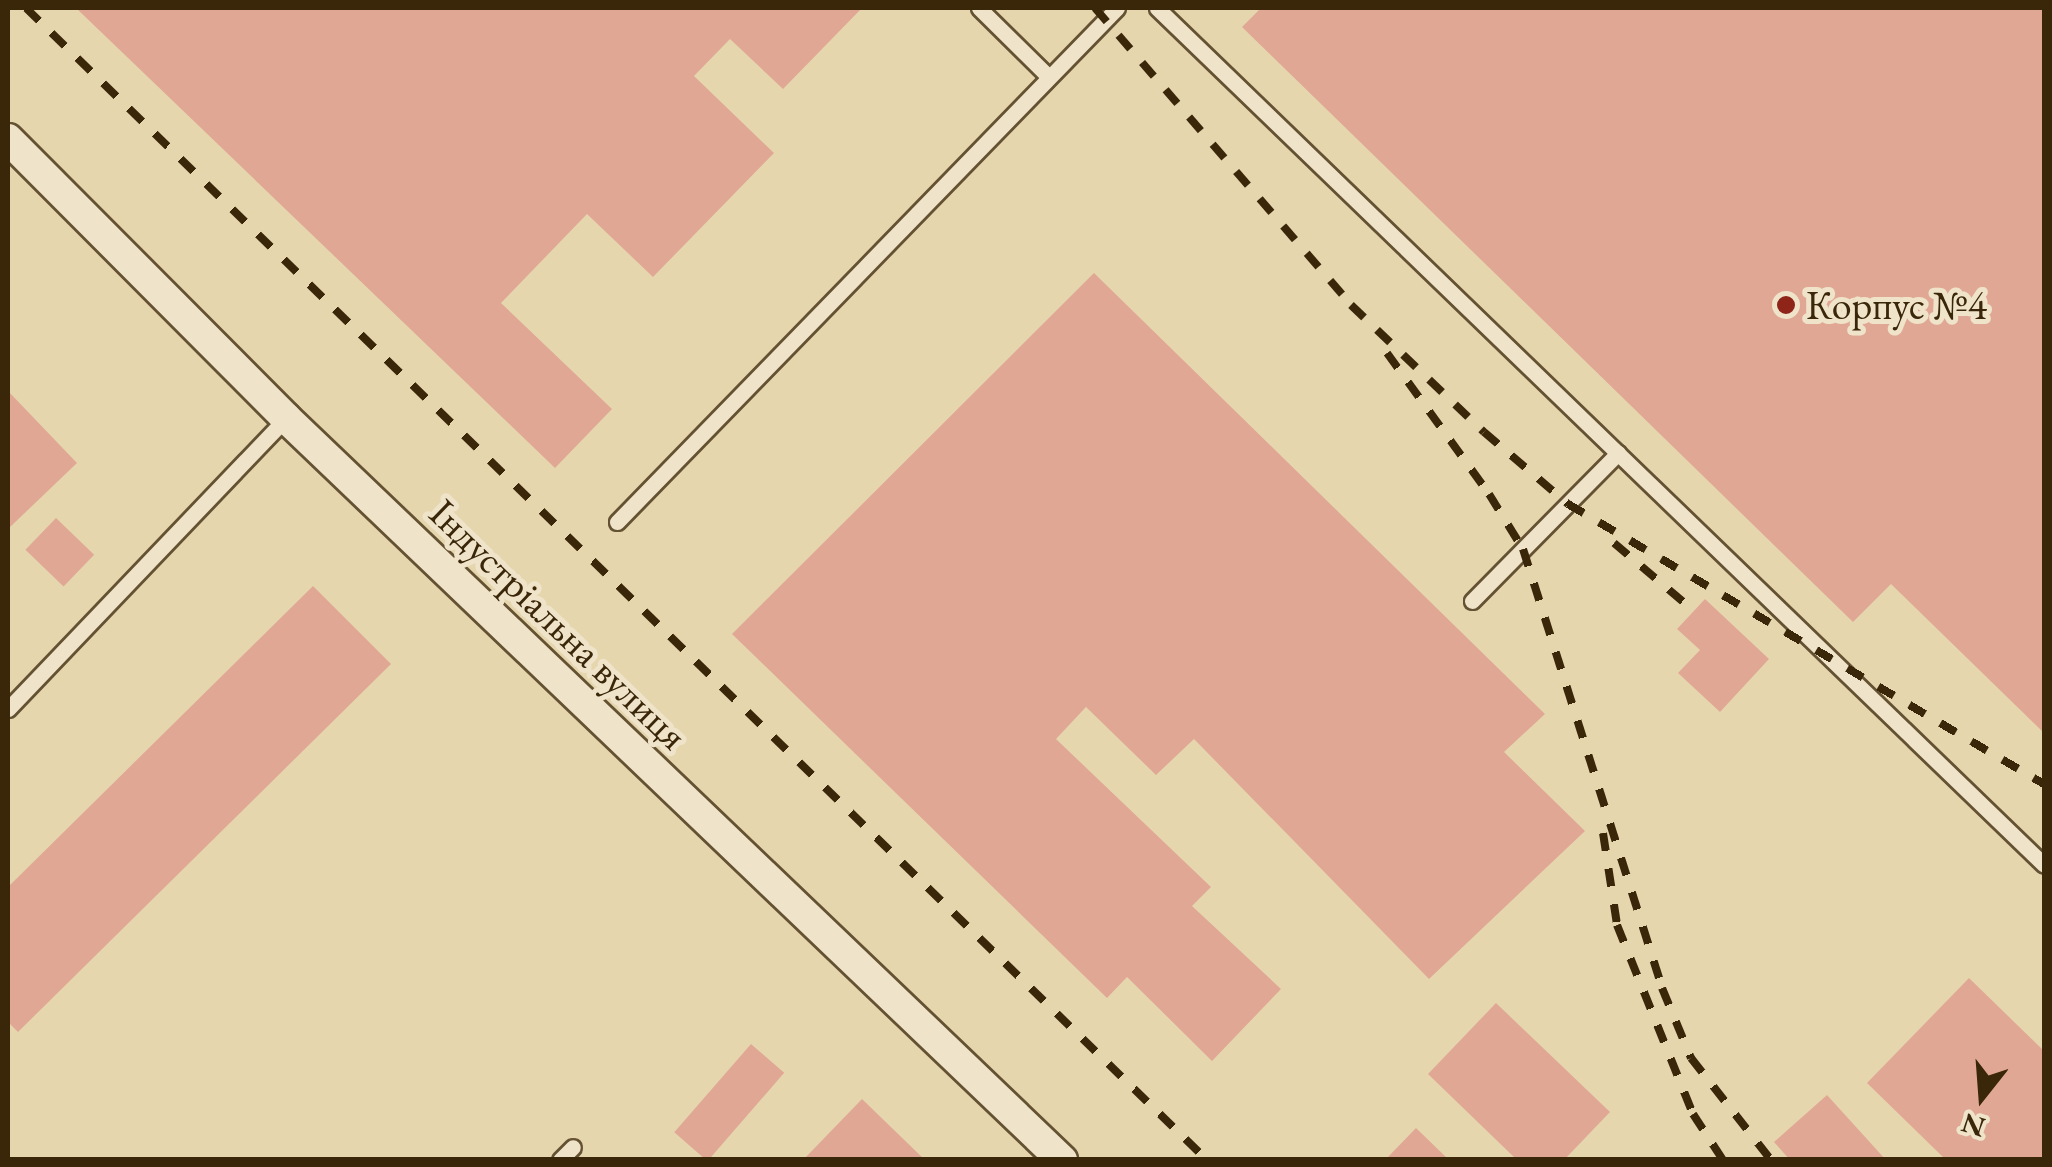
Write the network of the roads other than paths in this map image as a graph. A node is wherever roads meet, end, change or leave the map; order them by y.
1 (979, 8) edge
2 (1117, 8) edge
3 (1157, 8) edge
4 (1049, 77) junction
5 (8, 139) edge
6 (286, 418) junction
7 (1618, 453) junction
8 (618, 522) dead end
9 (1472, 601) dead end
10 (8, 709) edge
11 (2044, 866) edge
12 (573, 1147) dead end
13 (560, 1160) edge
14 (1062, 1160) edge

1 - 4 lane
2 - 4 lane
3 - 7 lane
4 - 8 lane
5 - 6 street, Індустріальна вулиця
6 - 10 lane
6 - 14 street, Індустріальна вулиця
7 - 9 lane
7 - 11 lane
12 - 13 lane

